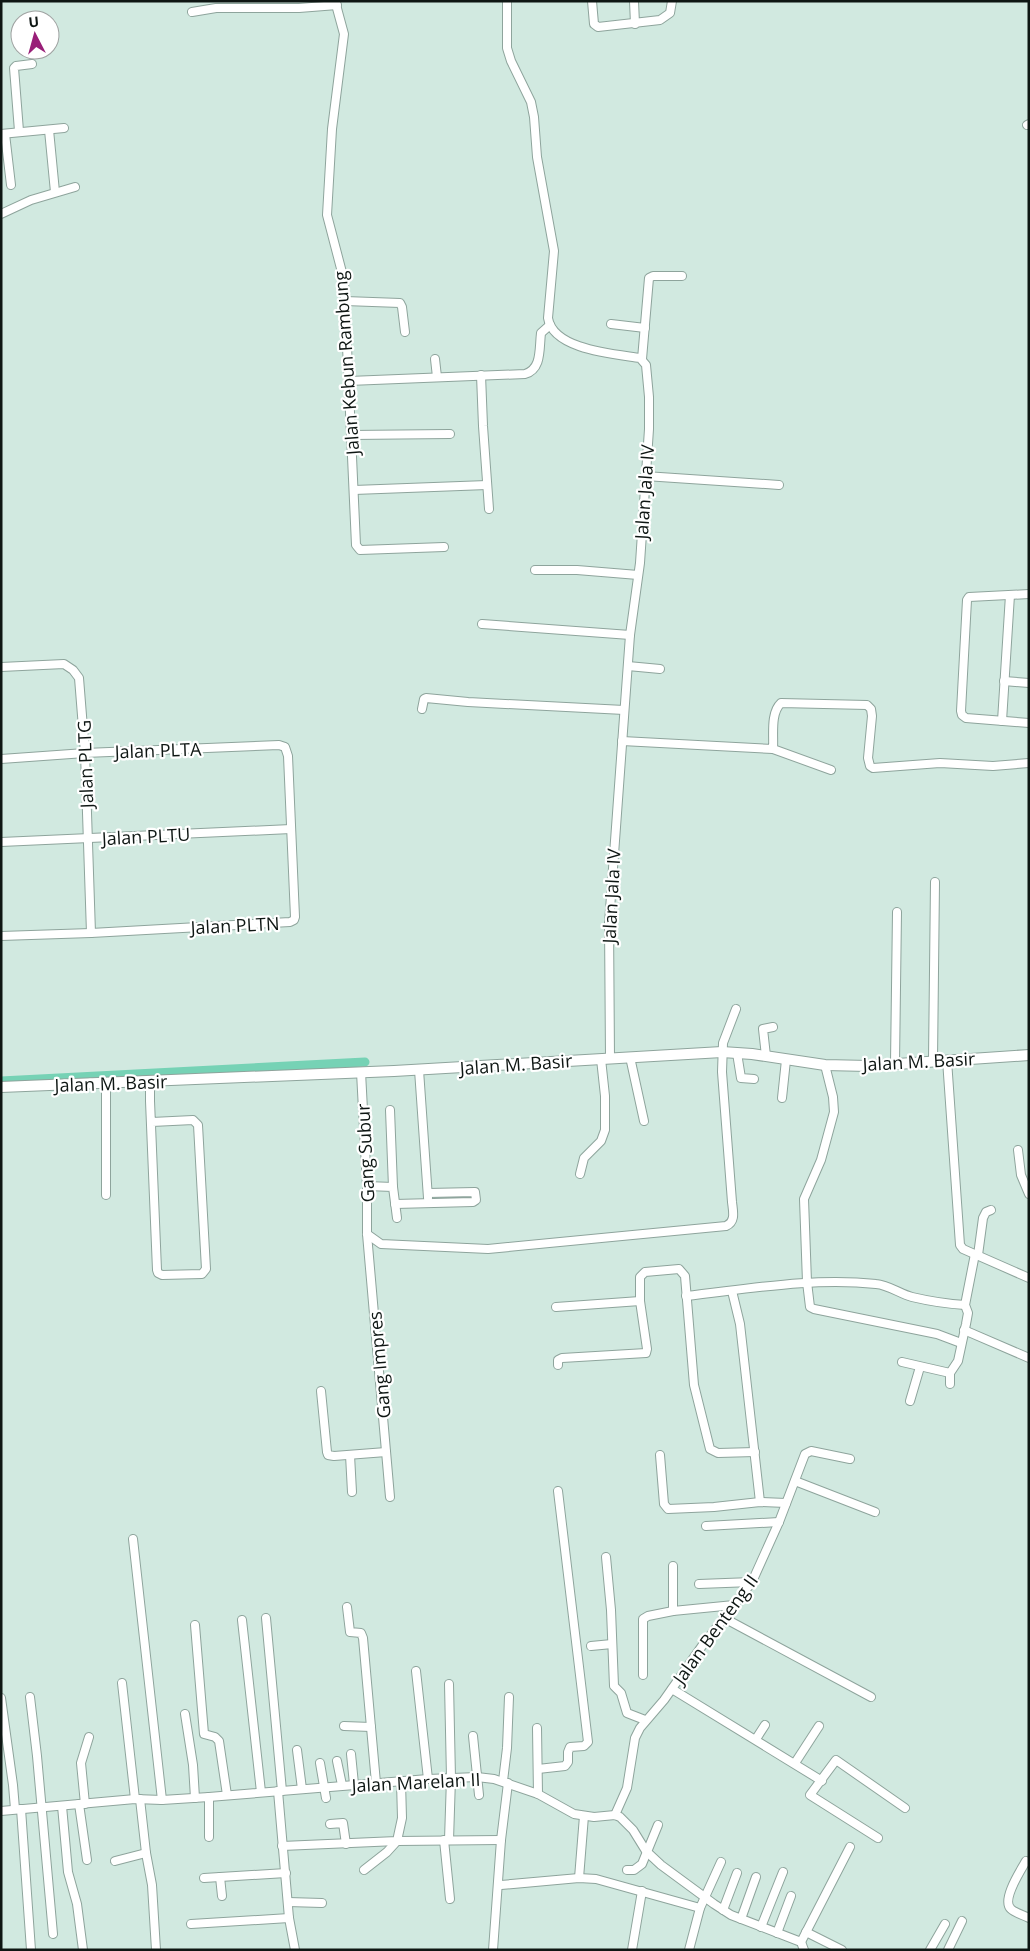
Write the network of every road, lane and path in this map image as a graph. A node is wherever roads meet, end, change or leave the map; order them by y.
1 (507, 1) edge
2 (592, 1) edge
3 (634, 1) edge
4 (672, 1) edge
5 (336, 3) edge
6 (192, 12) dead end
7 (635, 24) junction
8 (32, 64) dead end
9 (64, 128) dead end
10 (49, 130) junction
11 (19, 131) junction
12 (3, 134) edge
13 (11, 185) dead end
14 (75, 186) dead end
15 (54, 192) junction
16 (1, 214) edge
17 (682, 276) dead end
18 (345, 301) junction
19 (611, 324) dead end
20 (550, 325) junction
21 (645, 328) junction
22 (405, 332) dead end
23 (435, 359) dead end
24 (642, 359) junction
25 (481, 375) junction
26 (437, 377) junction
27 (349, 381) junction
28 (450, 434) dead end
29 (351, 435) junction
30 (645, 476) junction
31 (778, 485) dead end
32 (487, 486) junction
33 (354, 490) junction
34 (489, 509) dead end
35 (444, 547) dead end
36 (535, 570) dead end
37 (638, 575) junction
38 (1029, 594) edge
39 (1010, 595) junction
40 (482, 624) dead end
41 (630, 634) junction
42 (628, 666) junction
43 (1, 667) edge
44 (660, 669) dead end
45 (1004, 681) junction
46 (1029, 683) edge
47 (422, 708) dead end
48 (624, 710) junction
49 (1002, 721) junction
50 (1029, 723) edge
51 (622, 741) junction
52 (285, 747) joint
53 (774, 749) junction
54 (85, 753) junction
55 (1, 759) edge
56 (1029, 763) edge
57 (831, 770) dead end
58 (291, 829) junction
59 (87, 839) junction
60 (1, 842) edge
61 (934, 882) dead end
62 (897, 912) dead end
63 (91, 934) junction
64 (1, 936) edge
65 (736, 1009) dead end
66 (772, 1027) dead end
67 (722, 1052) junction
68 (737, 1052) junction
69 (1029, 1055) edge
70 (766, 1056) junction
71 (630, 1057) junction
72 (605, 1058) junction
73 (786, 1060) junction
74 (933, 1060) junction
75 (947, 1060) junction
76 (895, 1064) junction
77 (825, 1065) junction
78 (419, 1070) junction
79 (361, 1072) junction
80 (754, 1079) dead end
81 (150, 1081) junction
82 (106, 1082) junction
83 (1, 1087) edge
84 (782, 1098) dead end
85 (390, 1110) dead end
86 (644, 1121) dead end
87 (152, 1122) junction
88 (1018, 1150) dead end
89 (580, 1174) dead end
90 (367, 1186) junction
91 (393, 1186) junction
92 (428, 1193) junction
93 (1029, 1194) edge
94 (106, 1195) dead end
95 (395, 1204) junction
96 (429, 1204) junction
97 (991, 1210) dead end
98 (396, 1218) dead end
99 (367, 1234) junction
100 (976, 1254) junction
101 (1029, 1278) edge
102 (807, 1282) junction
103 (732, 1291) junction
104 (686, 1296) junction
105 (640, 1300) junction
106 (965, 1305) junction
107 (556, 1307) dead end
108 (964, 1330) junction
109 (961, 1343) junction
110 (1029, 1358) edge
111 (902, 1362) dead end
112 (558, 1365) dead end
113 (920, 1367) junction
114 (950, 1373) junction
115 (950, 1384) dead end
116 (321, 1391) dead end
117 (910, 1402) dead end
118 (386, 1452) junction
119 (754, 1452) junction
120 (350, 1455) junction
121 (660, 1455) dead end
122 (850, 1459) dead end
123 (795, 1481) junction
124 (558, 1491) dead end
125 (352, 1492) dead end
126 (390, 1497) dead end
127 (760, 1502) junction
128 (786, 1503) junction
129 (875, 1512) dead end
130 (779, 1522) junction
131 (706, 1526) dead end
132 (133, 1539) dead end
133 (606, 1557) dead end
134 (673, 1566) dead end
135 (752, 1582) junction
136 (699, 1584) dead end
137 (734, 1605) junction
138 (347, 1607) dead end
139 (673, 1611) junction
140 (266, 1618) dead end
141 (724, 1618) junction
142 (242, 1620) dead end
143 (195, 1625) dead end
144 (612, 1644) junction
145 (591, 1646) dead end
146 (416, 1671) dead end
147 (643, 1675) dead end
148 (122, 1683) dead end
149 (449, 1684) dead end
150 (674, 1690) junction
151 (30, 1696) dead end
152 (509, 1697) dead end
153 (870, 1697) dead end
154 (1, 1698) edge
155 (185, 1714) dead end
156 (646, 1720) junction
157 (765, 1725) dead end
158 (344, 1726) dead end
159 (820, 1726) dead end
160 (371, 1727) junction
161 (537, 1728) dead end
162 (473, 1736) dead end
163 (89, 1737) dead end
164 (756, 1739) junction
165 (297, 1750) dead end
166 (351, 1754) dead end
167 (338, 1761) dead end
168 (795, 1763) junction
169 (320, 1764) dead end
170 (538, 1769) junction
171 (477, 1777) junction
172 (451, 1778) junction
173 (428, 1779) junction
174 (822, 1781) junction
175 (401, 1782) junction
176 (506, 1782) junction
177 (376, 1783) junction
178 (354, 1784) junction
179 (342, 1785) junction
180 (324, 1787) junction
181 (302, 1789) junction
182 (280, 1791) junction
183 (261, 1792) junction
184 (538, 1794) junction
185 (227, 1795) junction
186 (479, 1795) dead end
187 (209, 1797) junction
188 (195, 1798) junction
189 (326, 1798) dead end
190 (137, 1799) junction
191 (162, 1800) junction
192 (82, 1804) junction
193 (62, 1806) junction
194 (42, 1807) junction
195 (905, 1808) dead end
196 (18, 1809) junction
197 (1, 1811) edge
198 (615, 1815) junction
199 (584, 1816) junction
200 (330, 1824) dead end
201 (658, 1826) dead end
202 (210, 1837) dead end
203 (878, 1838) dead end
204 (446, 1840) junction
205 (501, 1840) junction
206 (397, 1841) junction
207 (346, 1844) junction
208 (282, 1846) junction
209 (850, 1847) dead end
210 (646, 1851) junction
211 (146, 1853) junction
212 (87, 1860) dead end
213 (115, 1861) dead end
214 (1026, 1861) dead end
215 (721, 1862) dead end
216 (364, 1870) dead end
217 (627, 1870) dead end
218 (782, 1872) dead end
219 (286, 1873) junction
220 (737, 1873) dead end
221 (220, 1877) junction
222 (756, 1877) dead end
223 (204, 1878) dead end
224 (579, 1878) junction
225 (502, 1884) dead end
226 (642, 1892) junction
227 (222, 1896) dead end
228 (704, 1896) junction
229 (791, 1896) dead end
230 (450, 1899) dead end
231 (288, 1902) junction
232 (322, 1903) dead end
233 (700, 1908) junction
234 (723, 1910) junction
235 (289, 1918) junction
236 (1029, 1918) edge
237 (741, 1919) junction
238 (962, 1921) dead end
239 (191, 1924) dead end
240 (945, 1924) dead end
241 (761, 1927) junction
242 (806, 1932) junction
243 (777, 1933) junction
244 (53, 1934) dead end
245 (803, 1946) edge
246 (31, 1950) edge
247 (83, 1950) edge
248 (156, 1950) edge
249 (295, 1950) edge
250 (493, 1950) edge
251 (632, 1950) edge
252 (689, 1950) edge
253 (842, 1950) edge
254 (930, 1950) edge
255 (948, 1950) edge

1 - 20 street
2 - 7 street
3 - 7 street
4 - 7 street
5 - 6 street
5 - 18 street, Jalan Kebun Rambung
8 - 11 street
9 - 10 street
10 - 11 street
10 - 15 street
11 - 12 street
12 - 13 street
14 - 15 street
15 - 16 street
17 - 21 street, Jalan Jala IV
18 - 22 street
18 - 27 street, Jalan Kebun Rambung
19 - 21 street
20 - 24 street
20 - 25 street
21 - 24 street, Jalan Jala IV
23 - 26 street
24 - 30 street, Jalan Jala IV
25 - 26 street
25 - 32 street
26 - 27 street
27 - 29 street, Jalan Kebun Rambung
28 - 29 street
29 - 33 street, Jalan Kebun Rambung
30 - 31 street
30 - 37 street, Jalan Jala IV
32 - 33 street
32 - 34 street
33 - 35 street, Jalan Kebun Rambung
36 - 37 street
37 - 41 street, Jalan Jala IV
38 - 39 street
39 - 45 street
39 - 49 street
40 - 41 street
41 - 42 street, Jalan Jala IV
42 - 44 street
42 - 48 street, Jalan Jala IV
43 - 54 street, Jalan PLTG
45 - 46 street
45 - 49 street
47 - 48 street
48 - 51 street, Jalan Jala IV
49 - 50 street
51 - 53 street
51 - 72 street, Jalan Jala IV
52 - 54 street, Jalan PLTA
52 - 58 street, Jalan PLTN
53 - 56 street
53 - 57 street
54 - 55 street, Jalan PLTA
54 - 59 street, Jalan PLTG
58 - 59 street, Jalan PLTU
58 - 63 street, Jalan PLTN
59 - 60 street, Jalan PLTU
59 - 63 street, Jalan PLTG
61 - 74 street
62 - 76 street
63 - 64 street, Jalan PLTN
65 - 67 street
66 - 70 street
67 - 68 main road, Jalan M. Basir
67 - 71 main road, Jalan M. Basir
67 - 99 street
68 - 70 main road, Jalan M. Basir
68 - 80 street
69 - 75 main road, Jalan M. Basir
70 - 73 main road, Jalan M. Basir
71 - 72 main road, Jalan M. Basir
71 - 86 street
72 - 78 main road, Jalan M. Basir
72 - 89 street, Jalan Jala IV
73 - 77 main road, Jalan M. Basir
73 - 84 street
74 - 75 main road, Jalan M. Basir
74 - 76 main road, Jalan M. Basir
75 - 100 street
76 - 77 main road, Jalan M. Basir
77 - 102 street
78 - 79 main road, Jalan M. Basir
78 - 92 street
79 - 81 main road, Jalan M. Basir
79 - 90 street, Gang Subur
81 - 82 main road, Jalan M. Basir
81 - 87 street
82 - 83 main road, Jalan M. Basir
82 - 94 street
85 - 91 street
87 - 87 street
88 - 93 street
90 - 91 street
90 - 99 street, Gang Subur
91 - 95 street
92 - 96 street
92 - 96 street
95 - 96 street
95 - 98 street
97 - 100 street
99 - 118 street, Gang Impres
100 - 101 street
100 - 106 street
102 - 103 street
102 - 106 street
102 - 109 street
103 - 104 street
103 - 119 street
104 - 105 street
104 - 119 street
105 - 107 street
105 - 112 street
106 - 108 street
108 - 109 street
108 - 110 street
109 - 114 street
111 - 113 street
113 - 114 street
113 - 117 street
114 - 115 street
116 - 120 street
118 - 120 street
118 - 126 street, Gang Impres
119 - 127 street
120 - 125 street
121 - 127 street
122 - 123 street, Jalan Benteng II
123 - 128 street, Jalan Benteng II
123 - 129 street
124 - 170 street
127 - 128 street
128 - 130 street, Jalan Benteng II
130 - 131 street
130 - 135 street, Jalan Benteng II
132 - 191 street
133 - 144 street
134 - 139 street
135 - 136 street
135 - 137 street, Jalan Benteng II
137 - 139 street
137 - 141 street, Jalan Benteng II
138 - 160 street
139 - 147 street
140 - 182 street
141 - 150 street, Jalan Benteng II
141 - 153 street
142 - 183 street
143 - 185 street
144 - 145 street
144 - 156 street
146 - 173 street
148 - 190 street
149 - 172 street
150 - 156 street, Jalan Benteng II
150 - 164 street
151 - 194 street
152 - 176 street
154 - 196 street
155 - 188 street
156 - 198 street, Jalan Benteng II
157 - 164 street
158 - 160 street
159 - 168 street
160 - 177 street
161 - 170 street
162 - 171 street
163 - 192 street
164 - 168 street
165 - 181 street
166 - 178 street
167 - 179 street
168 - 174 street
169 - 180 street
170 - 184 street
171 - 172 street, Jalan Marelan II
171 - 176 street, Jalan Marelan II
171 - 186 street
172 - 173 street, Jalan Marelan II
172 - 204 street
173 - 175 street, Jalan Marelan II
174 - 195 street
174 - 203 street
175 - 177 street, Jalan Marelan II
175 - 206 street
176 - 184 street, Jalan Marelan II
176 - 205 street
177 - 178 street, Jalan Marelan II
178 - 179 street, Jalan Marelan II
179 - 180 street, Jalan Marelan II
180 - 181 street, Jalan Marelan II
180 - 189 street
181 - 182 street, Jalan Marelan II
182 - 183 street, Jalan Marelan II
182 - 208 street
183 - 185 street, Jalan Marelan II
184 - 199 street, Jalan Marelan II
185 - 187 street, Jalan Marelan II
187 - 188 street, Jalan Marelan II
187 - 202 street
188 - 191 street, Jalan Marelan II
190 - 191 street, Jalan Marelan II
190 - 192 street, Jalan Marelan II
190 - 211 street
192 - 193 street, Jalan Marelan II
192 - 212 street
193 - 194 street, Jalan Marelan II
193 - 247 street
194 - 196 street, Jalan Marelan II
194 - 244 street
196 - 197 street, Jalan Marelan II
196 - 246 street
198 - 199 street, Jalan Marelan II
198 - 210 street
199 - 224 street
200 - 207 street
201 - 210 street
204 - 205 street
204 - 206 street
204 - 230 street
205 - 250 street
206 - 207 street
206 - 216 street
207 - 208 street
208 - 219 street
209 - 242 street
210 - 217 street
210 - 228 street
211 - 213 street
211 - 248 street
214 - 236 street
215 - 228 street
218 - 241 street
219 - 221 street
219 - 231 street
220 - 234 street
221 - 223 street
221 - 227 street
222 - 237 street
224 - 225 street
224 - 226 street
226 - 233 street
226 - 251 street
228 - 233 street
228 - 234 street
229 - 243 street
231 - 232 street
231 - 235 street
233 - 252 street
234 - 237 street
235 - 239 street
235 - 249 street
237 - 241 street
238 - 255 street
240 - 254 street
241 - 243 street
242 - 245 street
242 - 253 street
243 - 245 street

